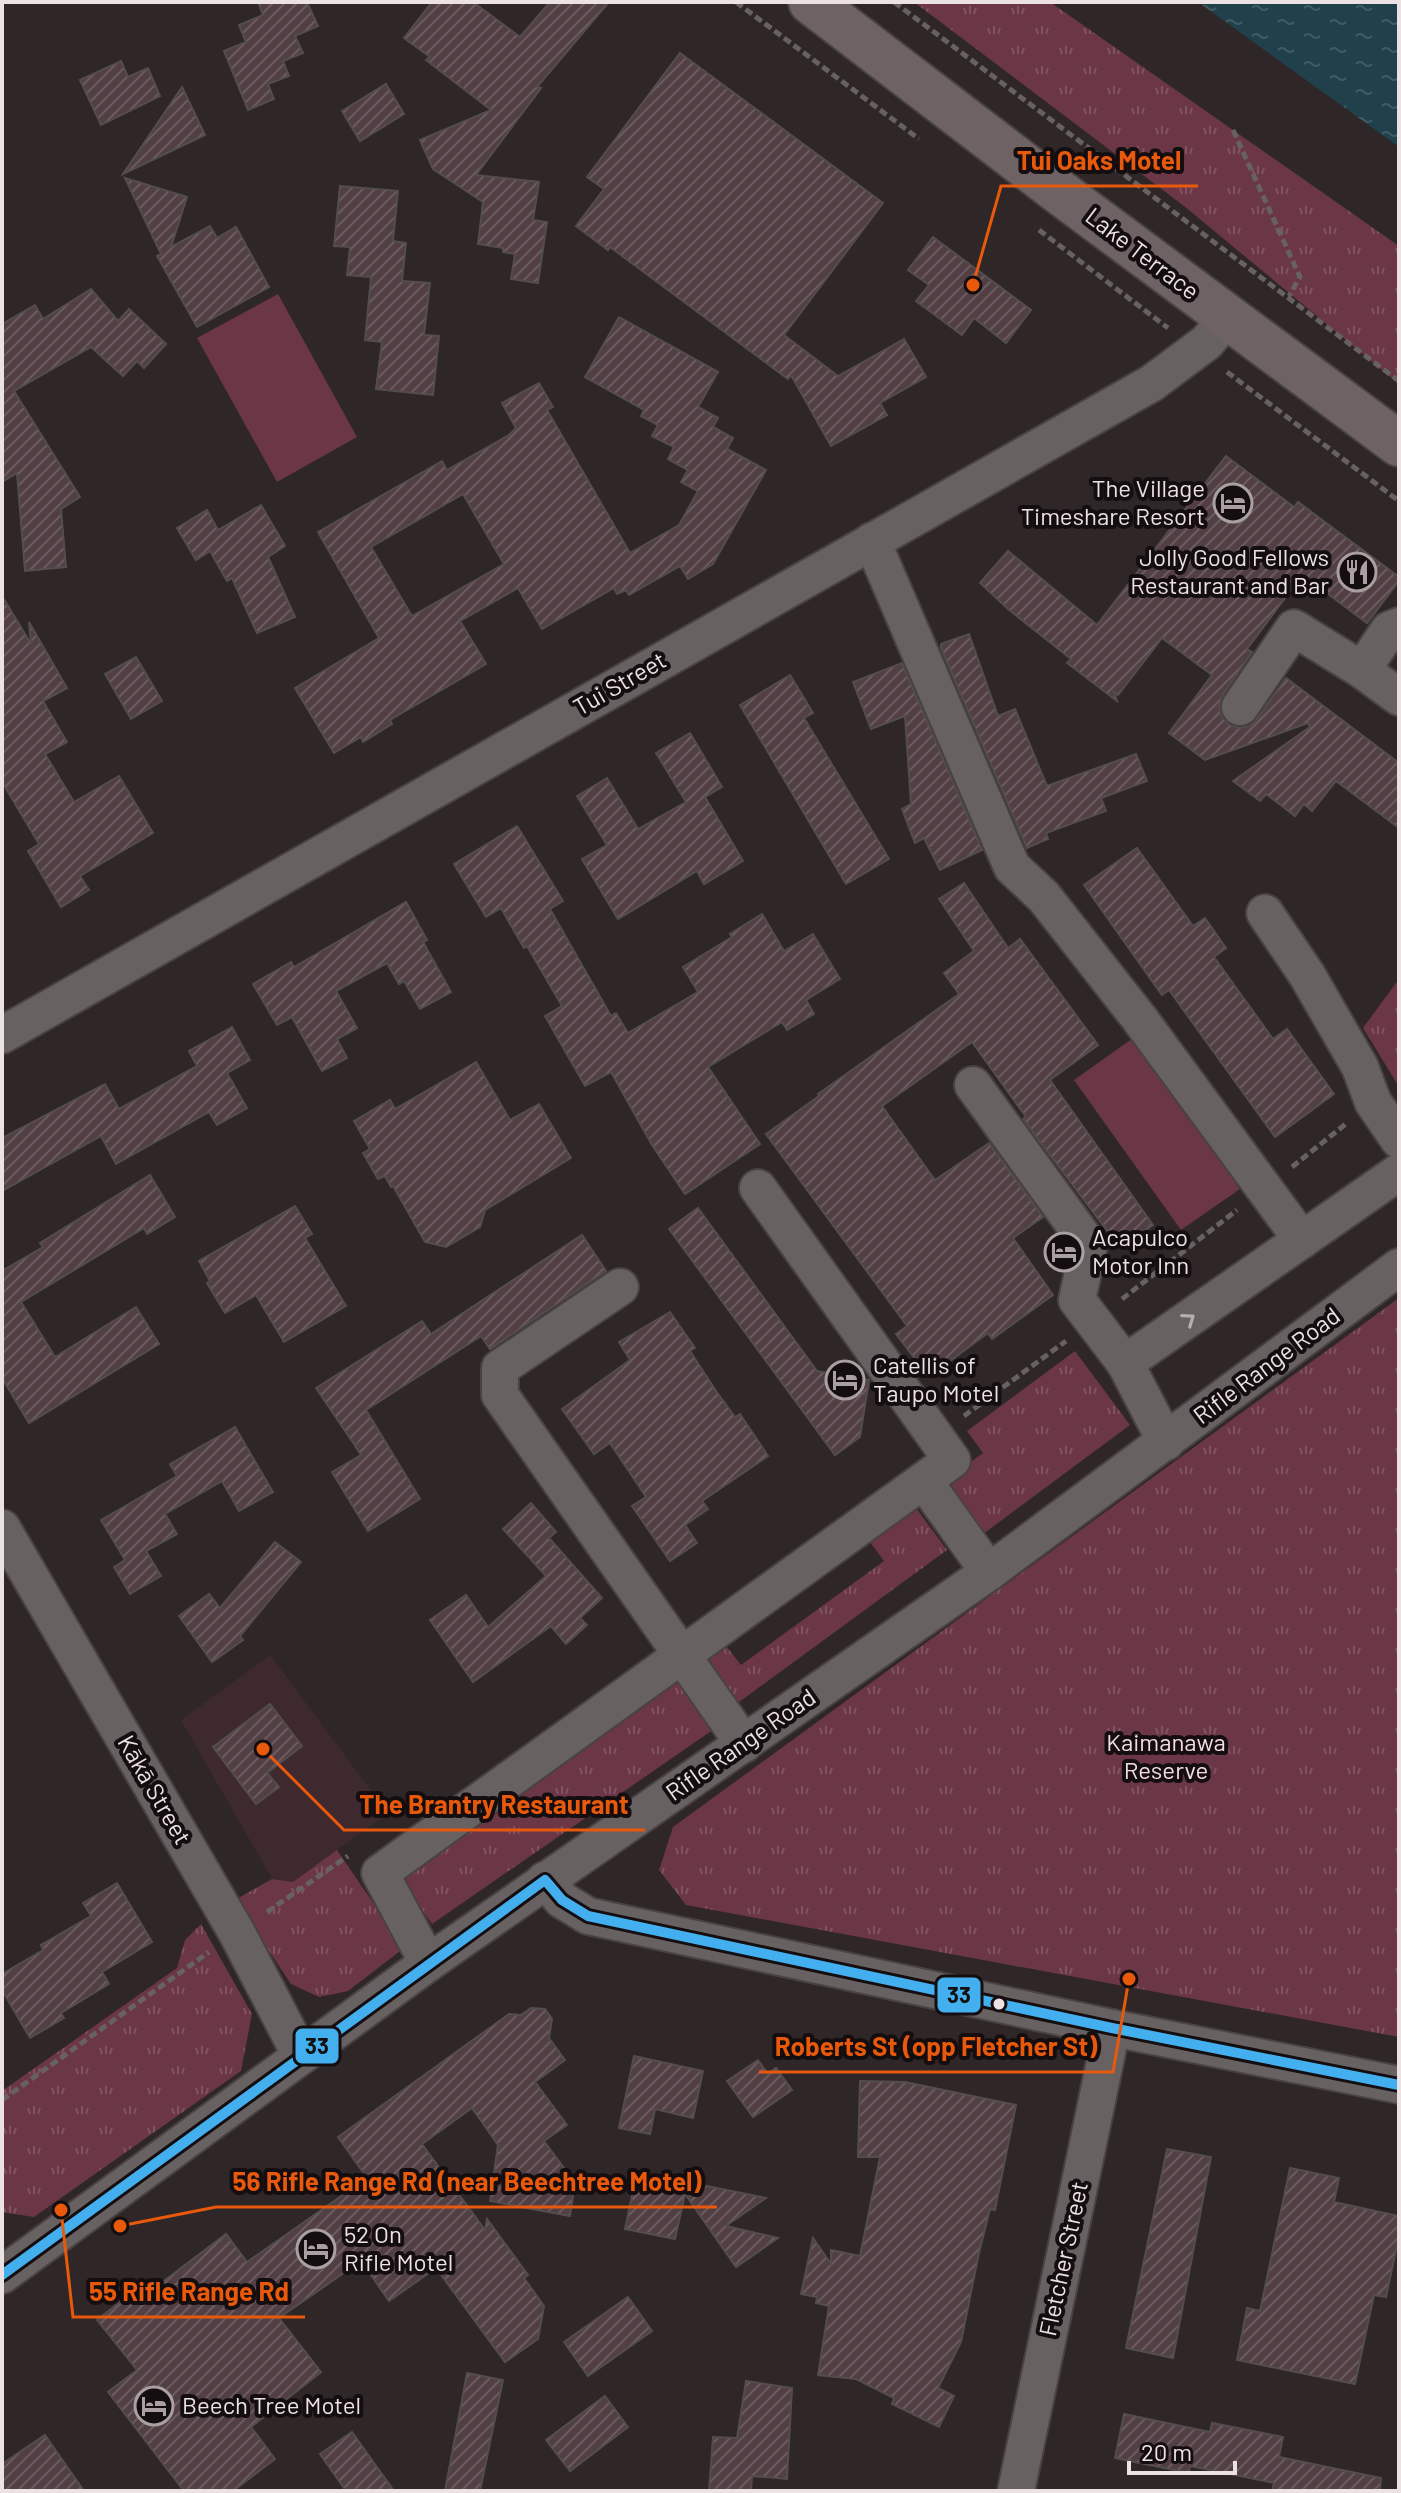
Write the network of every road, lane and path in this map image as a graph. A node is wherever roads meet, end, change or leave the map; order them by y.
1 (811, 2) edge
2 (894, 2) edge
3 (1233, 130) dead end
4 (1288, 296) junction
5 (1227, 318) junction
6 (1399, 381) edge
7 (1399, 444) edge
8 (872, 541) junction
9 (1399, 626) edge
10 (1362, 670) junction
11 (1399, 697) edge
12 (1240, 707) dead end
13 (1265, 913) dead end
14 (2, 1035) edge
15 (973, 1085) dead end
16 (1399, 1140) edge
17 (1399, 1172) edge
18 (758, 1188) dead end
19 (1302, 1240) junction
20 (1399, 1267) edge
21 (620, 1287) dead end
22 (1125, 1363) junction
23 (1166, 1442) junction
24 (924, 1481) junction
25 (2, 1528) edge
26 (989, 1572) junction
27 (683, 1654) junction
28 (744, 1744) junction
29 (545, 1880) junction
30 (428, 1963) junction
31 (1112, 2028) junction
32 (301, 2056) junction
33 (1399, 2085) edge
34 (2, 2275) edge
35 (1016, 2491) edge

1 - 5 main road, Lake Terrace
2 - 4 path
3 - 4 path
4 - 6 path
5 - 7 main road, Lake Terrace
5 - 8 street, Tui Street
8 - 14 street, Tui Street
8 - 19 street
9 - 10 street
10 - 11 street
10 - 12 street
13 - 16 street
15 - 22 street
17 - 19 street
18 - 24 street
22 -> 19 street
20 - 23 street, Rifle Range Road
21 - 27 street
22 - 23 street
23 - 26 street, Rifle Range Road
24 - 26 street
24 - 27 street
25 - 32 street, Kākā Street
26 - 28 street, Rifle Range Road
27 - 28 street
27 - 30 street
28 - 29 street, Rifle Range Road
29 - 30 street, Rifle Range Road
29 - 31 street
30 - 32 street, Rifle Range Road
31 - 33 street
31 - 35 street, Fletcher Street
32 - 34 street, Rifle Range Road

